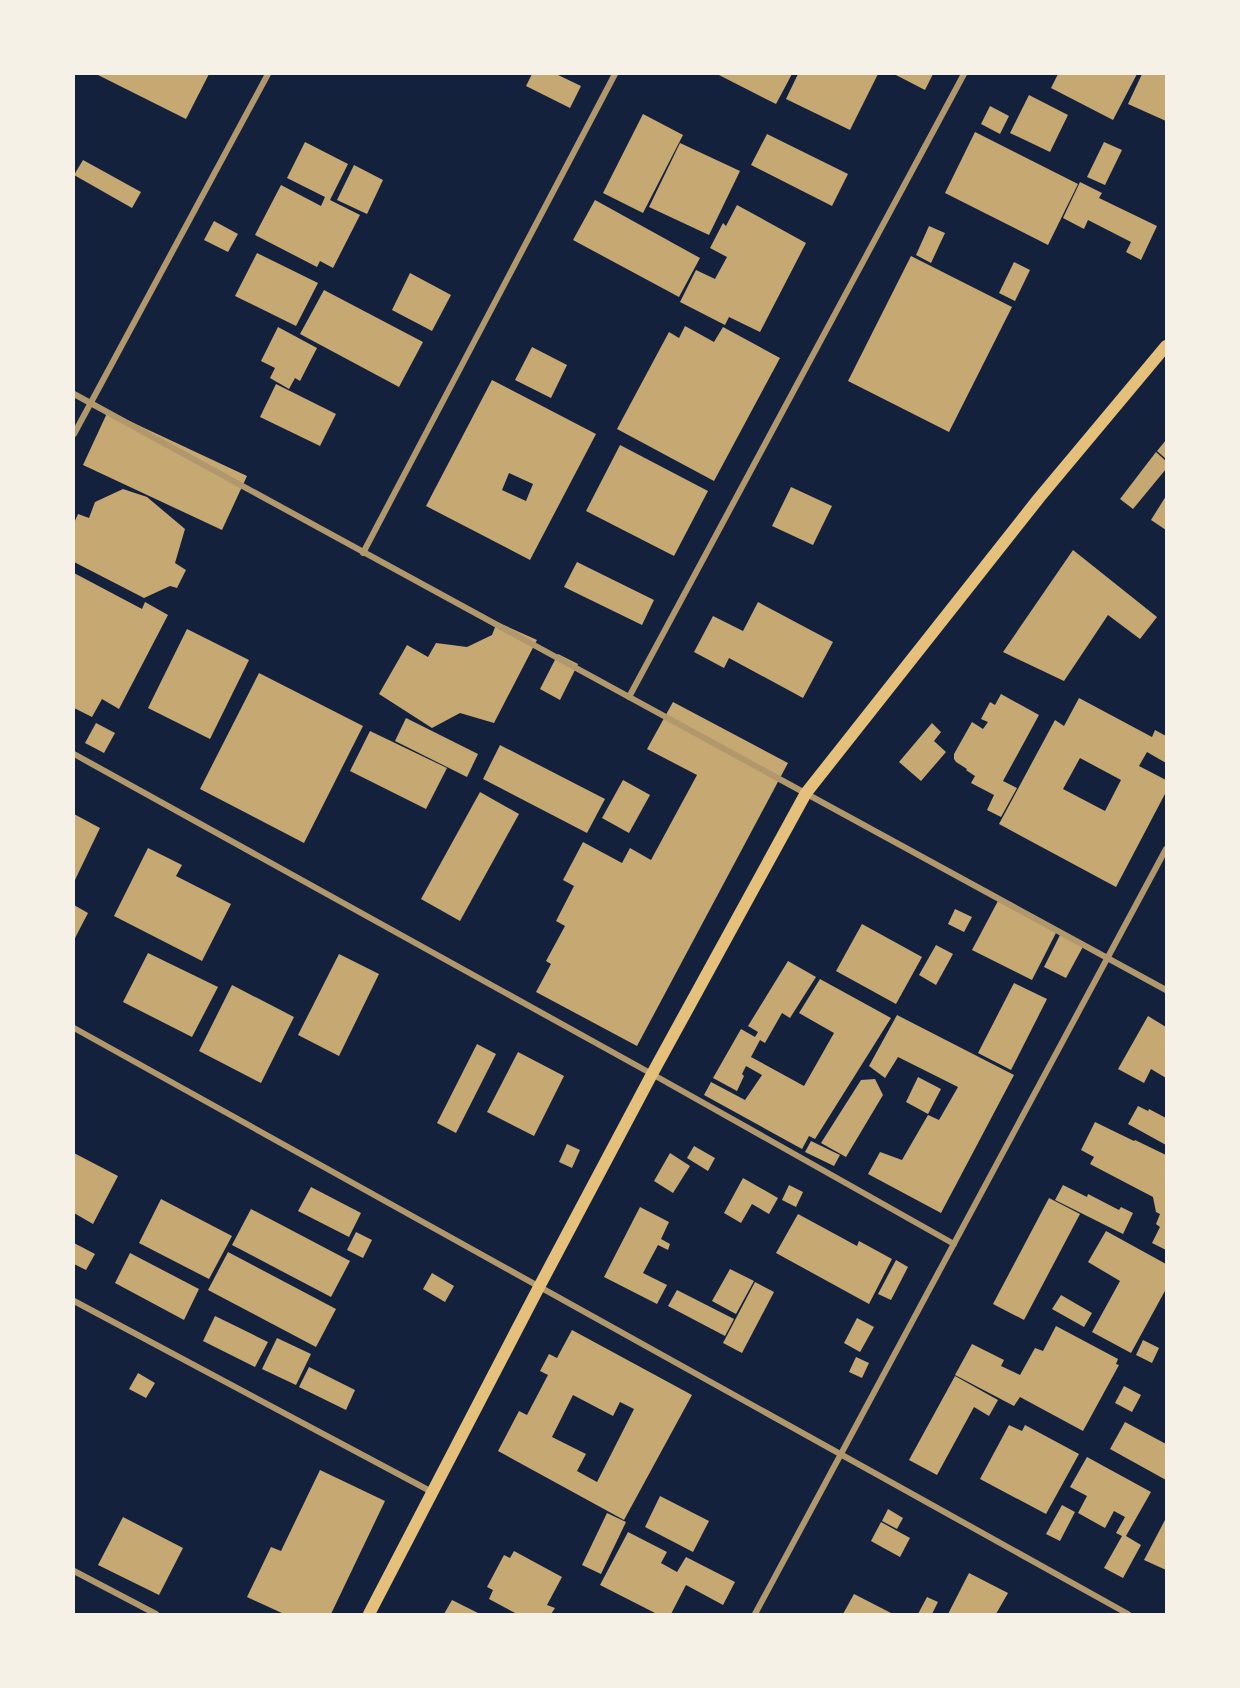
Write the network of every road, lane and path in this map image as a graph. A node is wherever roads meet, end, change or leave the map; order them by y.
1 (268, 74) edge
2 (615, 74) edge
3 (964, 74) edge
4 (1167, 346) edge
5 (74, 394) edge
6 (90, 404) junction
7 (74, 434) edge
8 (363, 553) junction
9 (629, 697) junction
10 (74, 754) edge
11 (806, 794) junction
12 (1167, 849) edge
13 (1108, 958) junction
14 (1167, 990) edge
15 (74, 1028) edge
16 (652, 1074) junction
17 (954, 1244) junction
18 (539, 1287) junction
19 (74, 1301) edge
20 (841, 1455) junction
21 (432, 1492) junction
22 (74, 1571) edge
23 (156, 1614) edge
24 (369, 1614) edge
25 (755, 1614) edge
26 (1128, 1614) edge

1 - 6 street
2 - 8 street
3 - 9 street
4 - 11 main road
5 - 6 street
6 - 7 street
6 - 8 street
8 - 9 street
9 - 11 street
10 - 16 street
11 - 13 street
11 - 16 main road
12 - 13 street
13 - 14 street
13 - 17 street
15 - 18 street
16 - 17 street
16 - 18 main road
17 - 20 street
18 - 20 street
18 - 21 main road
19 - 21 street
20 - 25 street
20 - 26 street
21 - 24 main road
22 - 23 street

